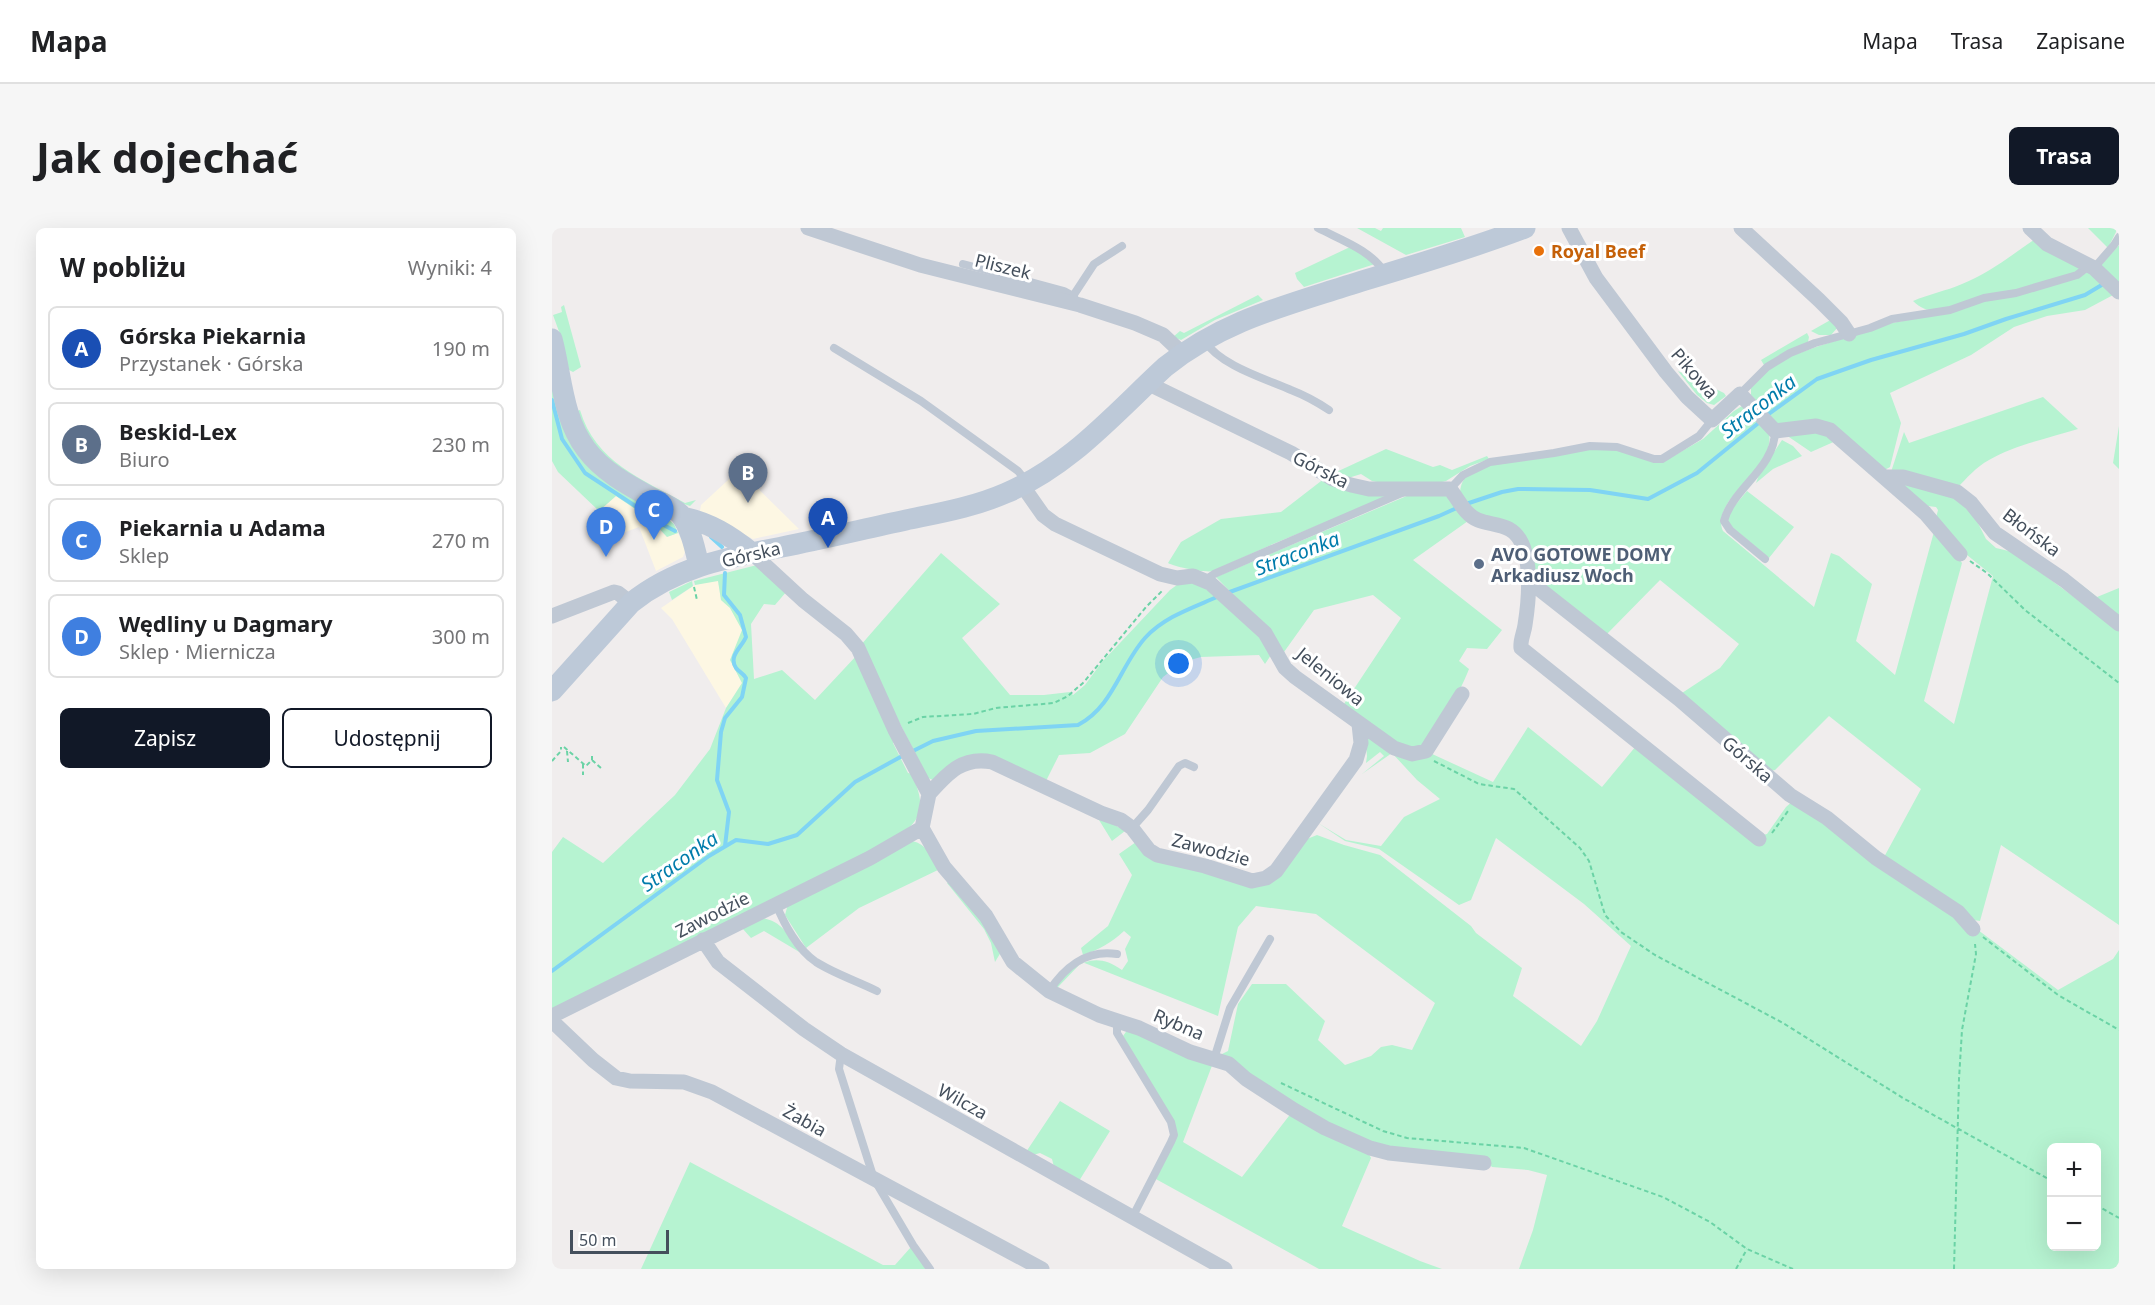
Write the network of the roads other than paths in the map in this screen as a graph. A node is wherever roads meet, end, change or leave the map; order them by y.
1 (808, 228) edge
2 (1318, 228) edge
3 (1525, 228) edge
4 (1569, 228) edge
5 (1741, 228) edge
6 (2030, 228) edge
7 (2119, 237) edge
8 (1122, 246) dead end
9 (963, 264) dead end
10 (2092, 266) junction
11 (1386, 274) junction
12 (2119, 292) edge
13 (1076, 301) junction
14 (1849, 334) junction
15 (1204, 339) junction
16 (834, 348) dead end
17 (553, 350) edge
18 (1182, 353) junction
19 (1147, 383) junction
20 (1744, 398) junction
21 (1329, 410) dead end
22 (1712, 420) junction
23 (1773, 429) junction
24 (1884, 477) junction
25 (1025, 484) junction
26 (1410, 489) junction
27 (1453, 494) junction
28 (682, 517) junction
29 (752, 553) junction
30 (1960, 554) road end
31 (1765, 560) dead end
32 (696, 575) junction
33 (1208, 581) junction
34 (1529, 581) junction
35 (631, 603) junction
36 (552, 616) edge
37 (2119, 624) edge
38 (552, 692) edge
39 (1462, 694) dead end
40 (1359, 724) junction
41 (1194, 767) dead end
42 (928, 795) junction
43 (922, 828) junction
44 (1132, 828) junction
45 (1759, 839) road end
46 (776, 904) junction
47 (1973, 929) road end
48 (1270, 939) dead end
49 (703, 940) junction
50 (1117, 954) dead end
51 (877, 991) dead end
52 (1049, 991) junction
53 (552, 1016) edge
54 (552, 1021) edge
55 (1117, 1022) junction
56 (841, 1054) junction
57 (1214, 1059) junction
58 (1484, 1163) dead end
59 (874, 1179) junction
60 (1133, 1216) junction
61 (930, 1269) edge
62 (1042, 1269) edge
63 (1225, 1269) edge

1 - 13 street, Pliszek
2 - 11 lane
3 - 11 street, Górska
4 - 22 street, Pikowa
5 - 14 street
6 - 10 street
7 - 10 lane
8 - 13 lane
9 - 13 lane
10 - 12 street
10 - 14 lane
11 - 15 street, Górska
13 - 18 street, Pliszek
14 - 20 lane
15 - 18 street, Górska
15 - 21 lane
16 - 25 lane
17 - 28 street
18 - 19 street, Górska
19 - 25 street, Górska
19 - 26 street, Górska
20 - 22 street, Pikowa
20 - 23 street
22 - 27 lane
23 - 24 street
23 - 31 lane
24 - 30 street
24 - 37 street, Błońska
25 - 29 street, Górska
25 - 33 street
26 - 27 street, Górska
26 - 33 lane
27 - 34 street
28 - 29 street
28 - 32 street
29 - 32 street, Górska
29 - 42 street
32 - 35 street, Górska
33 - 40 street, Jeleniowa
34 - 45 street
34 - 47 street, Górska
35 - 36 street
35 - 38 street, Górska
39 - 40 street, Jeleniowa
40 - 44 street, Zawodzie
41 - 44 lane
42 - 43 street
42 - 44 street, Zawodzie
43 - 46 street, Zawodzie
43 - 52 street, Rybna
46 - 49 street, Zawodzie
46 - 51 lane
48 - 57 lane
49 - 53 street, Zawodzie
49 - 56 street, Wilcza
50 - 52 lane
52 - 55 street, Rybna
54 - 59 street, Żabia
55 - 57 street, Rybna
55 - 60 lane
56 - 59 lane
56 - 60 street, Wilcza
57 - 58 street, Rybna
59 - 61 lane
59 - 62 street, Żabia
60 - 63 street, Wilcza

